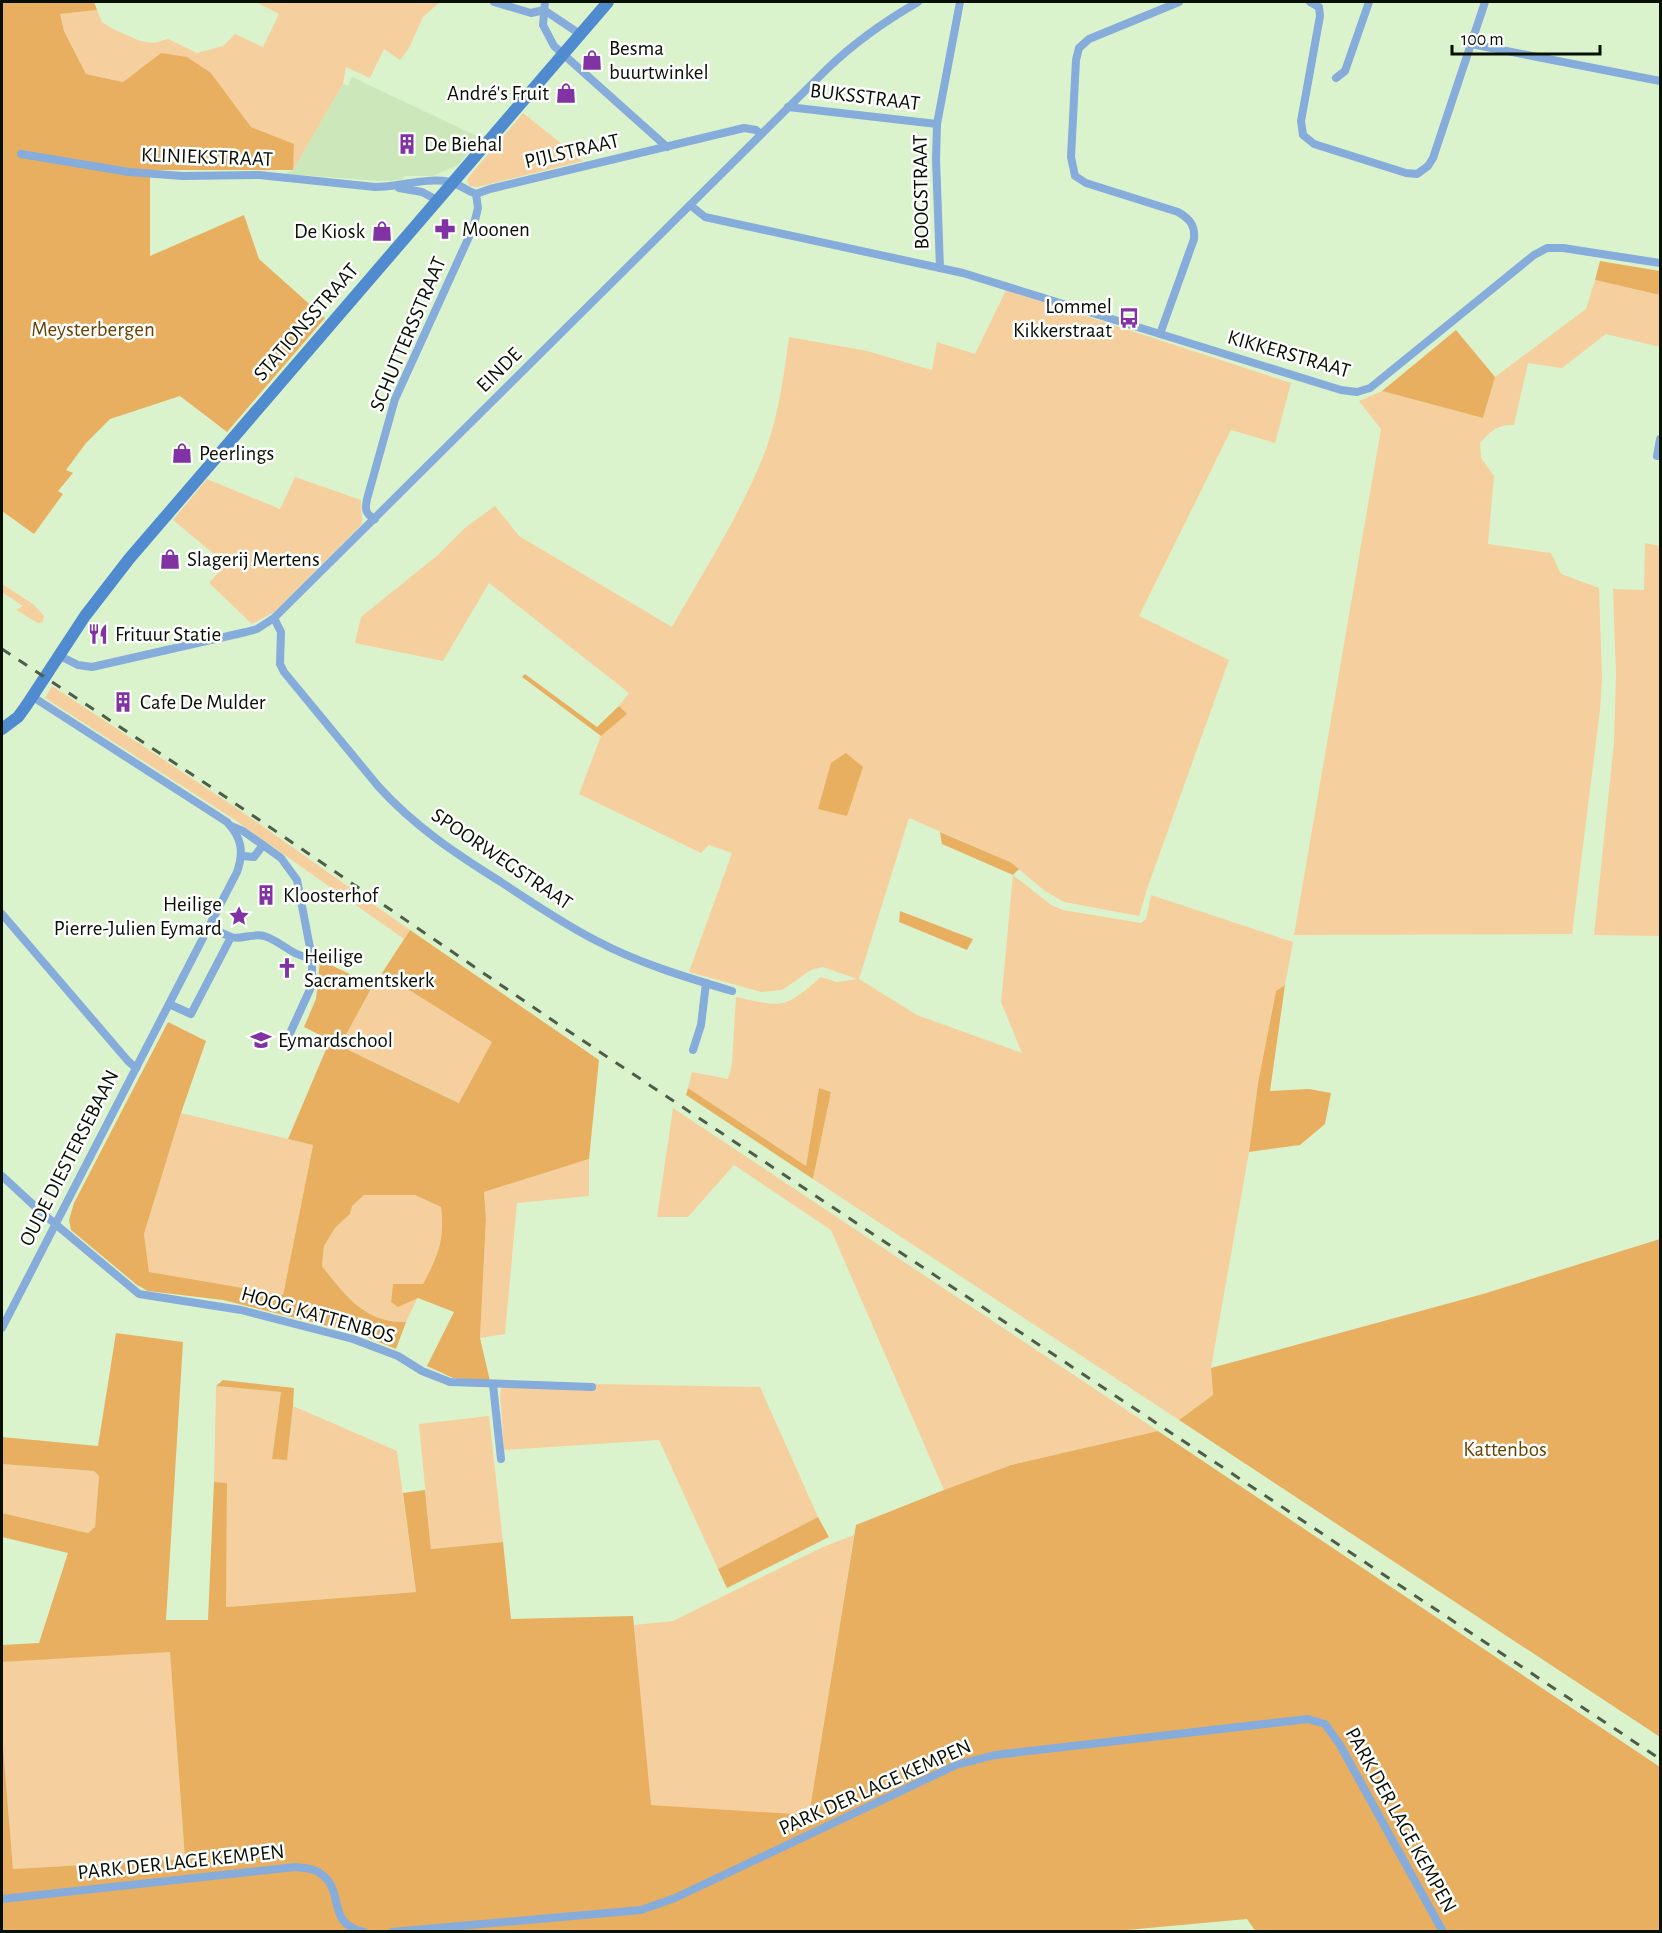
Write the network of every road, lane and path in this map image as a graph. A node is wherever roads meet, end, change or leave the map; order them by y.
1 (494, 2) edge
2 (608, 2) edge
3 (918, 2) edge
4 (960, 2) edge
5 (1179, 2) edge
6 (1310, 2) edge
7 (1369, 2) edge
8 (1485, 2) edge
9 (545, 6) edge
10 (580, 34) junction
11 (1471, 44) junction
12 (562, 55) junction
13 (1336, 78) dead end
14 (1660, 81) edge
15 (788, 106) junction
16 (938, 124) junction
17 (761, 134) junction
18 (668, 147) junction
19 (21, 154) dead end
20 (452, 182) junction
21 (392, 187) junction
22 (476, 194) junction
23 (437, 200) junction
24 (690, 206) junction
25 (1660, 263) edge
26 (940, 268) junction
27 (1160, 334) junction
28 (1660, 439) edge
29 (1657, 456) dead end
30 (375, 519) junction
31 (274, 618) junction
32 (60, 656) junction
33 (33, 697) junction
34 (2, 729) edge
35 (231, 826) junction
36 (263, 845) junction
37 (242, 856) junction
38 (2, 914) edge
39 (208, 927) junction
40 (231, 937) junction
41 (312, 958) junction
42 (705, 984) junction
43 (732, 992) dead end
44 (169, 1004) junction
45 (286, 1042) dead end
46 (693, 1050) dead end
47 (136, 1068) junction
48 (2, 1176) edge
49 (55, 1224) junction
50 (2, 1328) edge
51 (494, 1385) junction
52 (592, 1387) dead end
53 (501, 1458) dead end
54 (2, 1899) edge
55 (364, 1932) edge
56 (392, 1932) edge
57 (1443, 1932) edge

1 - 9 street
2 - 10 main road, STATIONSSTRAAT
3 - 15 street, EINDE
4 - 16 street, BOOGSTRAAT
5 - 27 street
6 - 11 street
7 - 13 street
8 - 11 street
9 - 10 street
9 - 12 street, PIJLSTRAAT
10 - 12 main road, STATIONSSTRAAT
11 - 14 street
12 - 18 street, PIJLSTRAAT
12 - 20 main road, STATIONSSTRAAT
15 - 16 street, BUKSSTRAAT
15 - 17 street, EINDE
16 - 26 street, BOOGSTRAAT
17 - 18 street, PIJLSTRAAT
17 - 24 street, EINDE
18 - 22 street, PIJLSTRAAT
19 - 21 street, KLINIEKSTRAAT
20 - 21 street, KLINIEKSTRAAT
20 - 22 street
20 - 23 main road, STATIONSSTRAAT
21 - 23 street, KLINIEKSTRAAT
22 - 30 street, SCHUTTERSSTRAAT
23 - 32 main road, STATIONSSTRAAT
24 - 26 street, BOOGSTRAAT
24 - 30 street, EINDE
25 - 27 street, KIKKERSTRAAT
26 - 27 street, KIKKERSTRAAT
28 - 29 street
30 - 31 street, EINDE
31 - 32 street, EINDE
31 - 42 street, SPOORWEGSTRAAT
32 - 33 main road, STATIONSSTRAAT
33 - 34 main road
33 - 35 street
35 - 36 street
35 - 37 street
36 - 37 street
36 - 41 street
37 - 39 street, OUDE DIESTERSEBAAN
38 - 47 street
39 - 40 street
39 - 44 street, OUDE DIESTERSEBAAN
40 - 41 street
40 - 44 street
41 - 45 street
42 - 43 street, SPOORWEGSTRAAT
42 - 46 street
44 - 47 street, OUDE DIESTERSEBAAN
47 - 49 street, OUDE DIESTERSEBAAN
48 - 49 street, HOOG KATTENBOS
49 - 50 street, OUDE DIESTERSEBAAN
49 - 51 street, HOOG KATTENBOS
51 - 52 street, HOOG KATTENBOS
51 - 53 street
54 - 55 street, PARK DER LAGE KEMPEN
56 - 57 street, PARK DER LAGE KEMPEN

